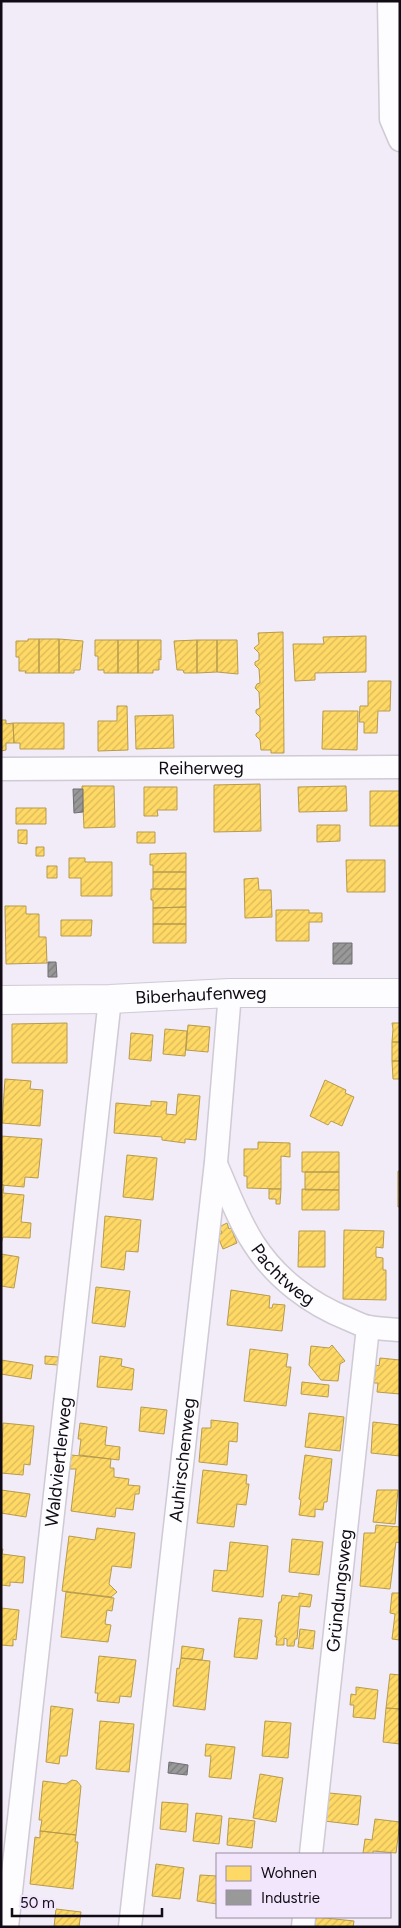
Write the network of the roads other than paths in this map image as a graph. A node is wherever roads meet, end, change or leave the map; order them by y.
1 (393, 2) edge
2 (400, 140) edge
3 (400, 767) edge
4 (1, 769) edge
5 (400, 993) edge
6 (230, 994) junction
7 (110, 999) junction
8 (1, 1000) edge
9 (216, 1162) junction
10 (368, 1327) junction
11 (400, 1330) edge
12 (311, 1853) edge
13 (7, 1927) edge
14 (130, 1927) edge

1 - 2 street
3 - 4 street, Reiherweg
5 - 6 main road, Biberhaufenweg
6 - 7 main road, Biberhaufenweg
6 - 9 street, Auhirschenweg
7 - 8 main road, Biberhaufenweg
7 - 13 street, Waldviertlerweg
9 - 10 street, Pachtweg
9 - 14 street, Auhirschenweg
10 - 11 street, Pachtweg
10 - 12 street, Gründungsweg

